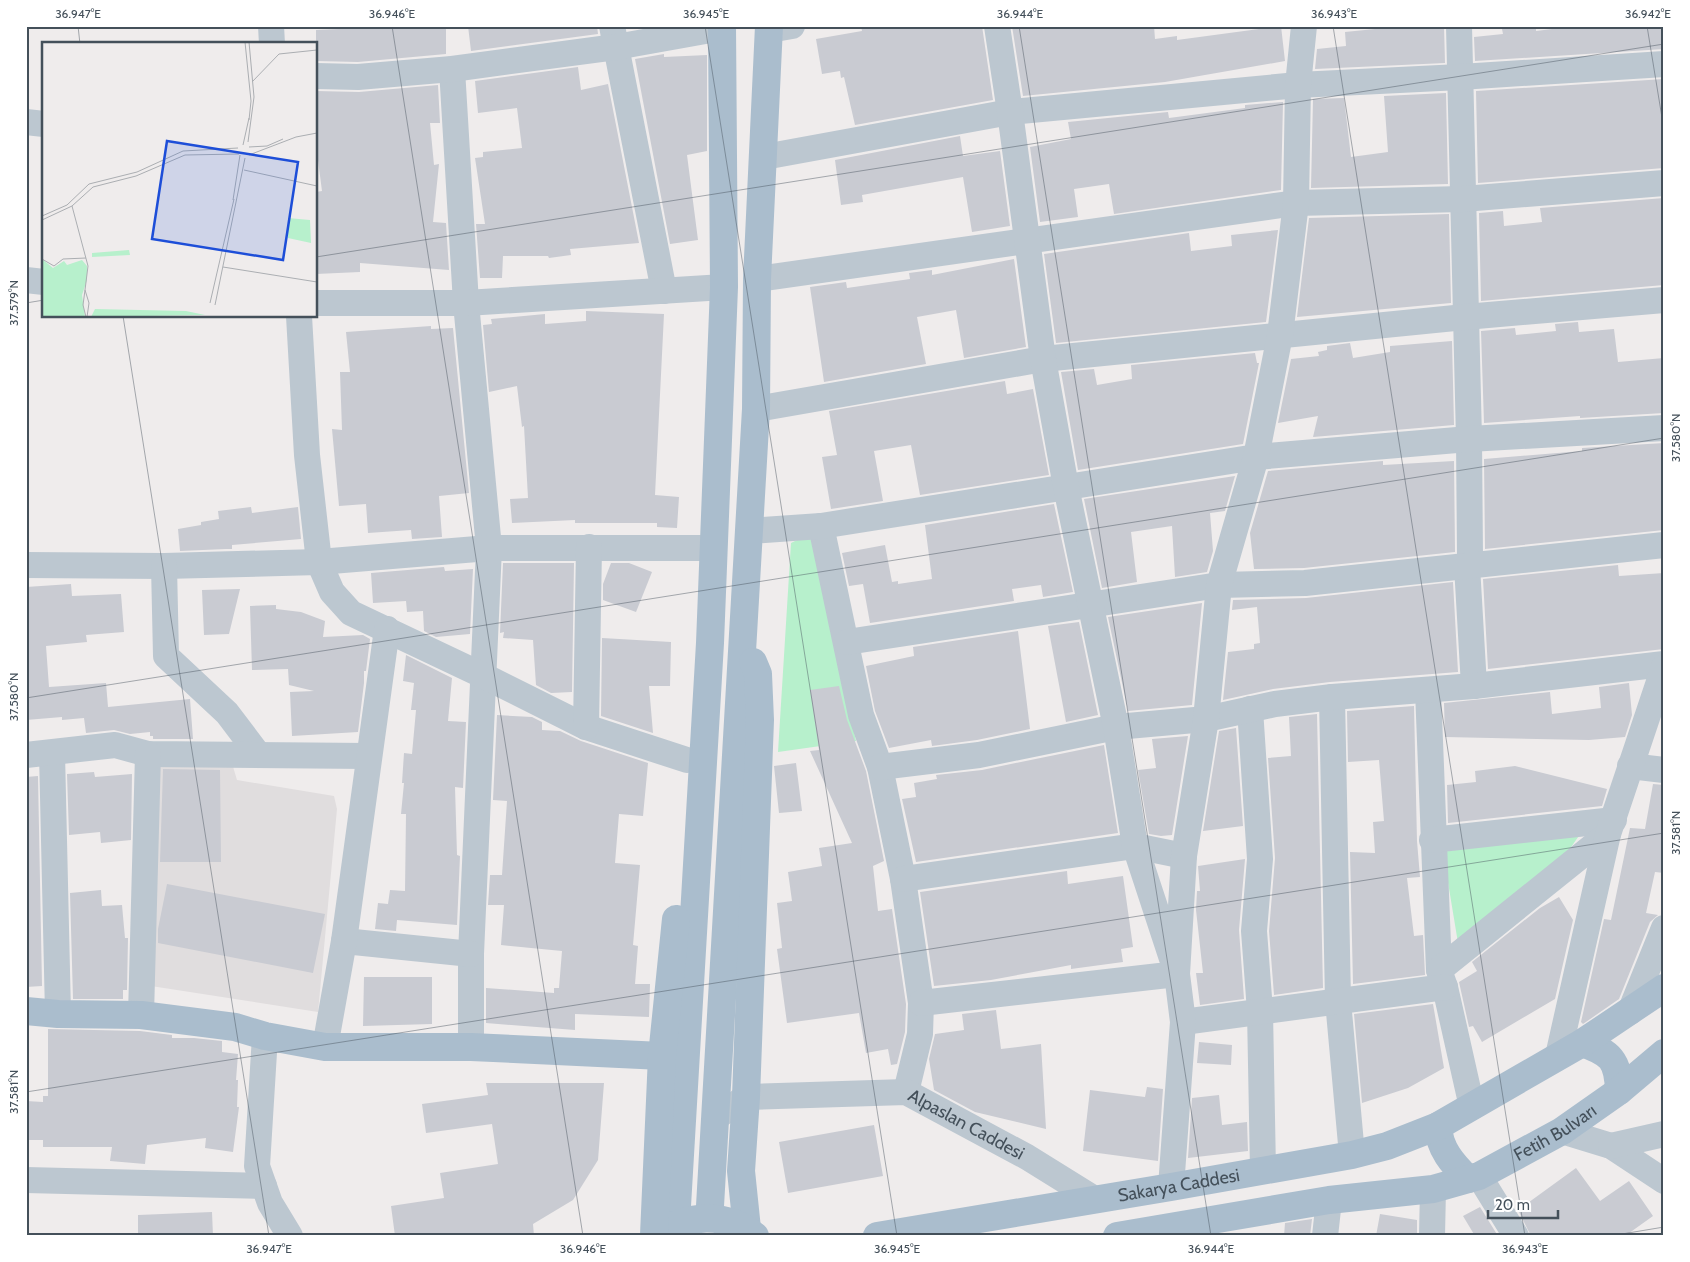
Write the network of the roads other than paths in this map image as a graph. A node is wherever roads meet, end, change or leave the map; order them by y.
1 (271, 26) edge
2 (997, 26) edge
3 (1304, 26) edge
4 (1459, 26) edge
5 (722, 27) edge
6 (777, 27) edge
7 (614, 37) edge
8 (272, 42) edge
9 (1664, 64) edge
10 (452, 69) junction
11 (318, 76) edge
12 (1460, 77) junction
13 (1298, 85) junction
14 (1010, 112) junction
15 (26, 122) edge
16 (42, 124) edge
17 (764, 157) junction
18 (1664, 183) edge
19 (1463, 199) junction
20 (1296, 203) junction
21 (1028, 240) junction
22 (757, 279) junction
23 (26, 280) edge
24 (42, 282) edge
25 (724, 287) junction
26 (664, 291) junction
27 (1664, 300) edge
28 (318, 303) edge
29 (466, 303) junction
30 (1465, 317) junction
31 (299, 318) edge
32 (1280, 335) junction
33 (1043, 359) junction
34 (756, 409) junction
35 (1664, 428) edge
36 (1469, 439) junction
37 (1256, 457) junction
38 (1066, 488) junction
39 (821, 526) junction
40 (749, 531) junction
41 (1664, 545) edge
42 (589, 547) junction
43 (489, 548) junction
44 (713, 548) junction
45 (320, 562) junction
46 (26, 565) edge
47 (164, 566) junction
48 (1467, 566) junction
49 (1219, 585) junction
50 (1090, 606) junction
51 (387, 629) junction
52 (744, 637) junction
53 (847, 642) junction
54 (710, 643) junction
55 (1664, 665) edge
56 (484, 676) junction
57 (1474, 686) junction
58 (1428, 690) junction
59 (1332, 697) junction
60 (1250, 709) junction
61 (1206, 718) junction
62 (586, 727) junction
63 (1116, 727) junction
64 (52, 753) junction
65 (148, 754) junction
66 (258, 754) junction
67 (26, 755) edge
68 (368, 756) junction
69 (687, 760) junction
70 (1630, 766) junction
71 (880, 767) junction
72 (1664, 770) edge
73 (1611, 827) junction
74 (1432, 840) junction
75 (1135, 846) junction
76 (1184, 856) junction
77 (903, 879) junction
78 (1664, 928) edge
79 (344, 941) junction
80 (471, 954) junction
81 (1177, 974) junction
82 (1442, 978) junction
83 (1664, 988) edge
84 (1338, 1001) junction
85 (921, 1003) junction
86 (26, 1011) edge
87 (1260, 1012) junction
88 (1630, 1012) junction
89 (58, 1014) junction
90 (141, 1015) junction
91 (1183, 1022) junction
92 (265, 1036) junction
93 (1582, 1043) junction
94 (326, 1047) junction
95 (471, 1047) junction
96 (1664, 1053) edge
97 (662, 1056) junction
98 (1558, 1056) junction
99 (1620, 1091) junction
100 (906, 1092) junction
101 (746, 1097) junction
102 (1472, 1106) junction
103 (715, 1118) junction
104 (1438, 1126) junction
105 (1562, 1131) junction
106 (1664, 1134) edge
107 (1611, 1146) junction
108 (1352, 1155) junction
109 (1264, 1170) junction
110 (1473, 1178) junction
111 (26, 1180) edge
112 (1664, 1181) edge
113 (264, 1186) junction
114 (1171, 1187) junction
115 (1432, 1189) junction
116 (1093, 1198) junction
117 (1329, 1200) junction
118 (677, 1206) dead end
119 (710, 1206) dead end
120 (751, 1232) edge
121 (285, 1234) edge
122 (1120, 1235) edge
123 (653, 1236) edge
124 (877, 1236) edge
125 (1325, 1236) edge
126 (1432, 1236) edge
127 (1516, 1236) edge

1 - 8 street
2 - 14 street
3 - 13 street
4 - 12 street
5 - 7 street
5 - 25 main road
6 - 17 main road
7 - 10 street
7 - 26 street
9 - 12 street
10 - 11 street
10 - 29 street
12 - 13 street
12 - 19 street
13 - 14 street
13 - 20 street
14 - 17 street
14 - 21 street
15 - 16 street
17 - 22 main road
18 - 19 street
19 - 20 street
19 - 30 street
20 - 21 street
20 - 32 street
21 - 22 street
21 - 33 street
22 - 34 main road
23 - 24 street
25 - 26 street
25 - 44 main road
26 - 29 street
27 - 30 street
28 - 29 street
29 - 43 street
30 - 32 street
30 - 36 street
31 - 45 street
32 - 33 street
32 - 37 street
33 - 34 street
33 - 38 street
34 - 40 main road
35 - 36 street
36 - 37 street
36 - 48 street
37 - 38 street
37 - 49 street
38 - 39 street
38 - 50 street
39 - 40 street
39 - 53 street
40 - 52 main road
41 - 48 street
42 - 43 street
42 - 44 street
42 - 62 street
43 - 45 street
43 - 56 street
44 - 54 main road
45 - 47 street
45 - 51 street
46 - 47 street
47 - 66 street
48 - 49 street
48 - 57 street
49 - 50 street
49 - 61 street
50 - 53 street
50 - 63 street
51 - 56 street
51 - 68 street
52 - 101 main road
52 - 103 main road
53 - 71 street
54 - 69 main road
54 - 118 main road
55 - 57 street
55 - 70 street
56 - 62 street
56 - 80 street
57 - 58 street
58 - 59 street
58 - 74 street
59 - 60 street
59 - 84 street
60 - 61 street
60 - 87 street
61 - 63 street
61 - 76 street
62 - 69 street
63 - 71 street
63 - 75 street
64 - 65 street
64 - 67 street
64 - 89 street
65 - 66 street
65 - 90 street
66 - 68 street
68 - 79 street
69 - 97 main road
70 - 72 street
70 - 73 street
71 - 77 street
73 - 74 street
73 - 82 street
73 - 98 street
74 - 82 street
75 - 76 street
75 - 77 street
75 - 81 street
76 - 81 street
77 - 85 street
78 - 88 street
79 - 80 street
79 - 94 street
80 - 95 street
81 - 85 street
81 - 91 street
82 - 84 street
82 - 102 street
83 - 88 main road
84 - 87 street
84 - 108 street
85 - 100 street
86 - 89 main road
87 - 91 street
87 - 109 street
88 - 93 main road
89 - 90 main road
90 - 92 main road
91 - 114 street
92 - 94 main road
92 - 113 street
93 - 98 main road
93 - 99 main road
94 - 95 main road
95 - 97 main road
96 - 99 main road, Fetih Bulvarı
97 - 123 main road
98 - 102 main road
99 - 105 main road, Fetih Bulvarı
100 - 101 street, Alpaslan Caddesi
100 - 116 street, Alpaslan Caddesi
101 - 103 street
101 - 120 main road
102 - 104 main road, Sakarya Caddesi
103 - 119 main road
104 - 108 main road, Sakarya Caddesi
104 - 110 main road
105 - 107 street
105 - 110 main road, Fetih Bulvarı
106 - 107 street
107 - 112 street
108 - 109 main road, Sakarya Caddesi
109 - 114 main road, Sakarya Caddesi
110 - 115 main road, Fetih Bulvarı
110 - 127 street
111 - 113 street
113 - 121 street
114 - 116 main road, Sakarya Caddesi
115 - 117 main road
115 - 126 street
116 - 124 main road, Sakarya Caddesi
117 - 122 main road
117 - 125 street
120 - 123 main road

